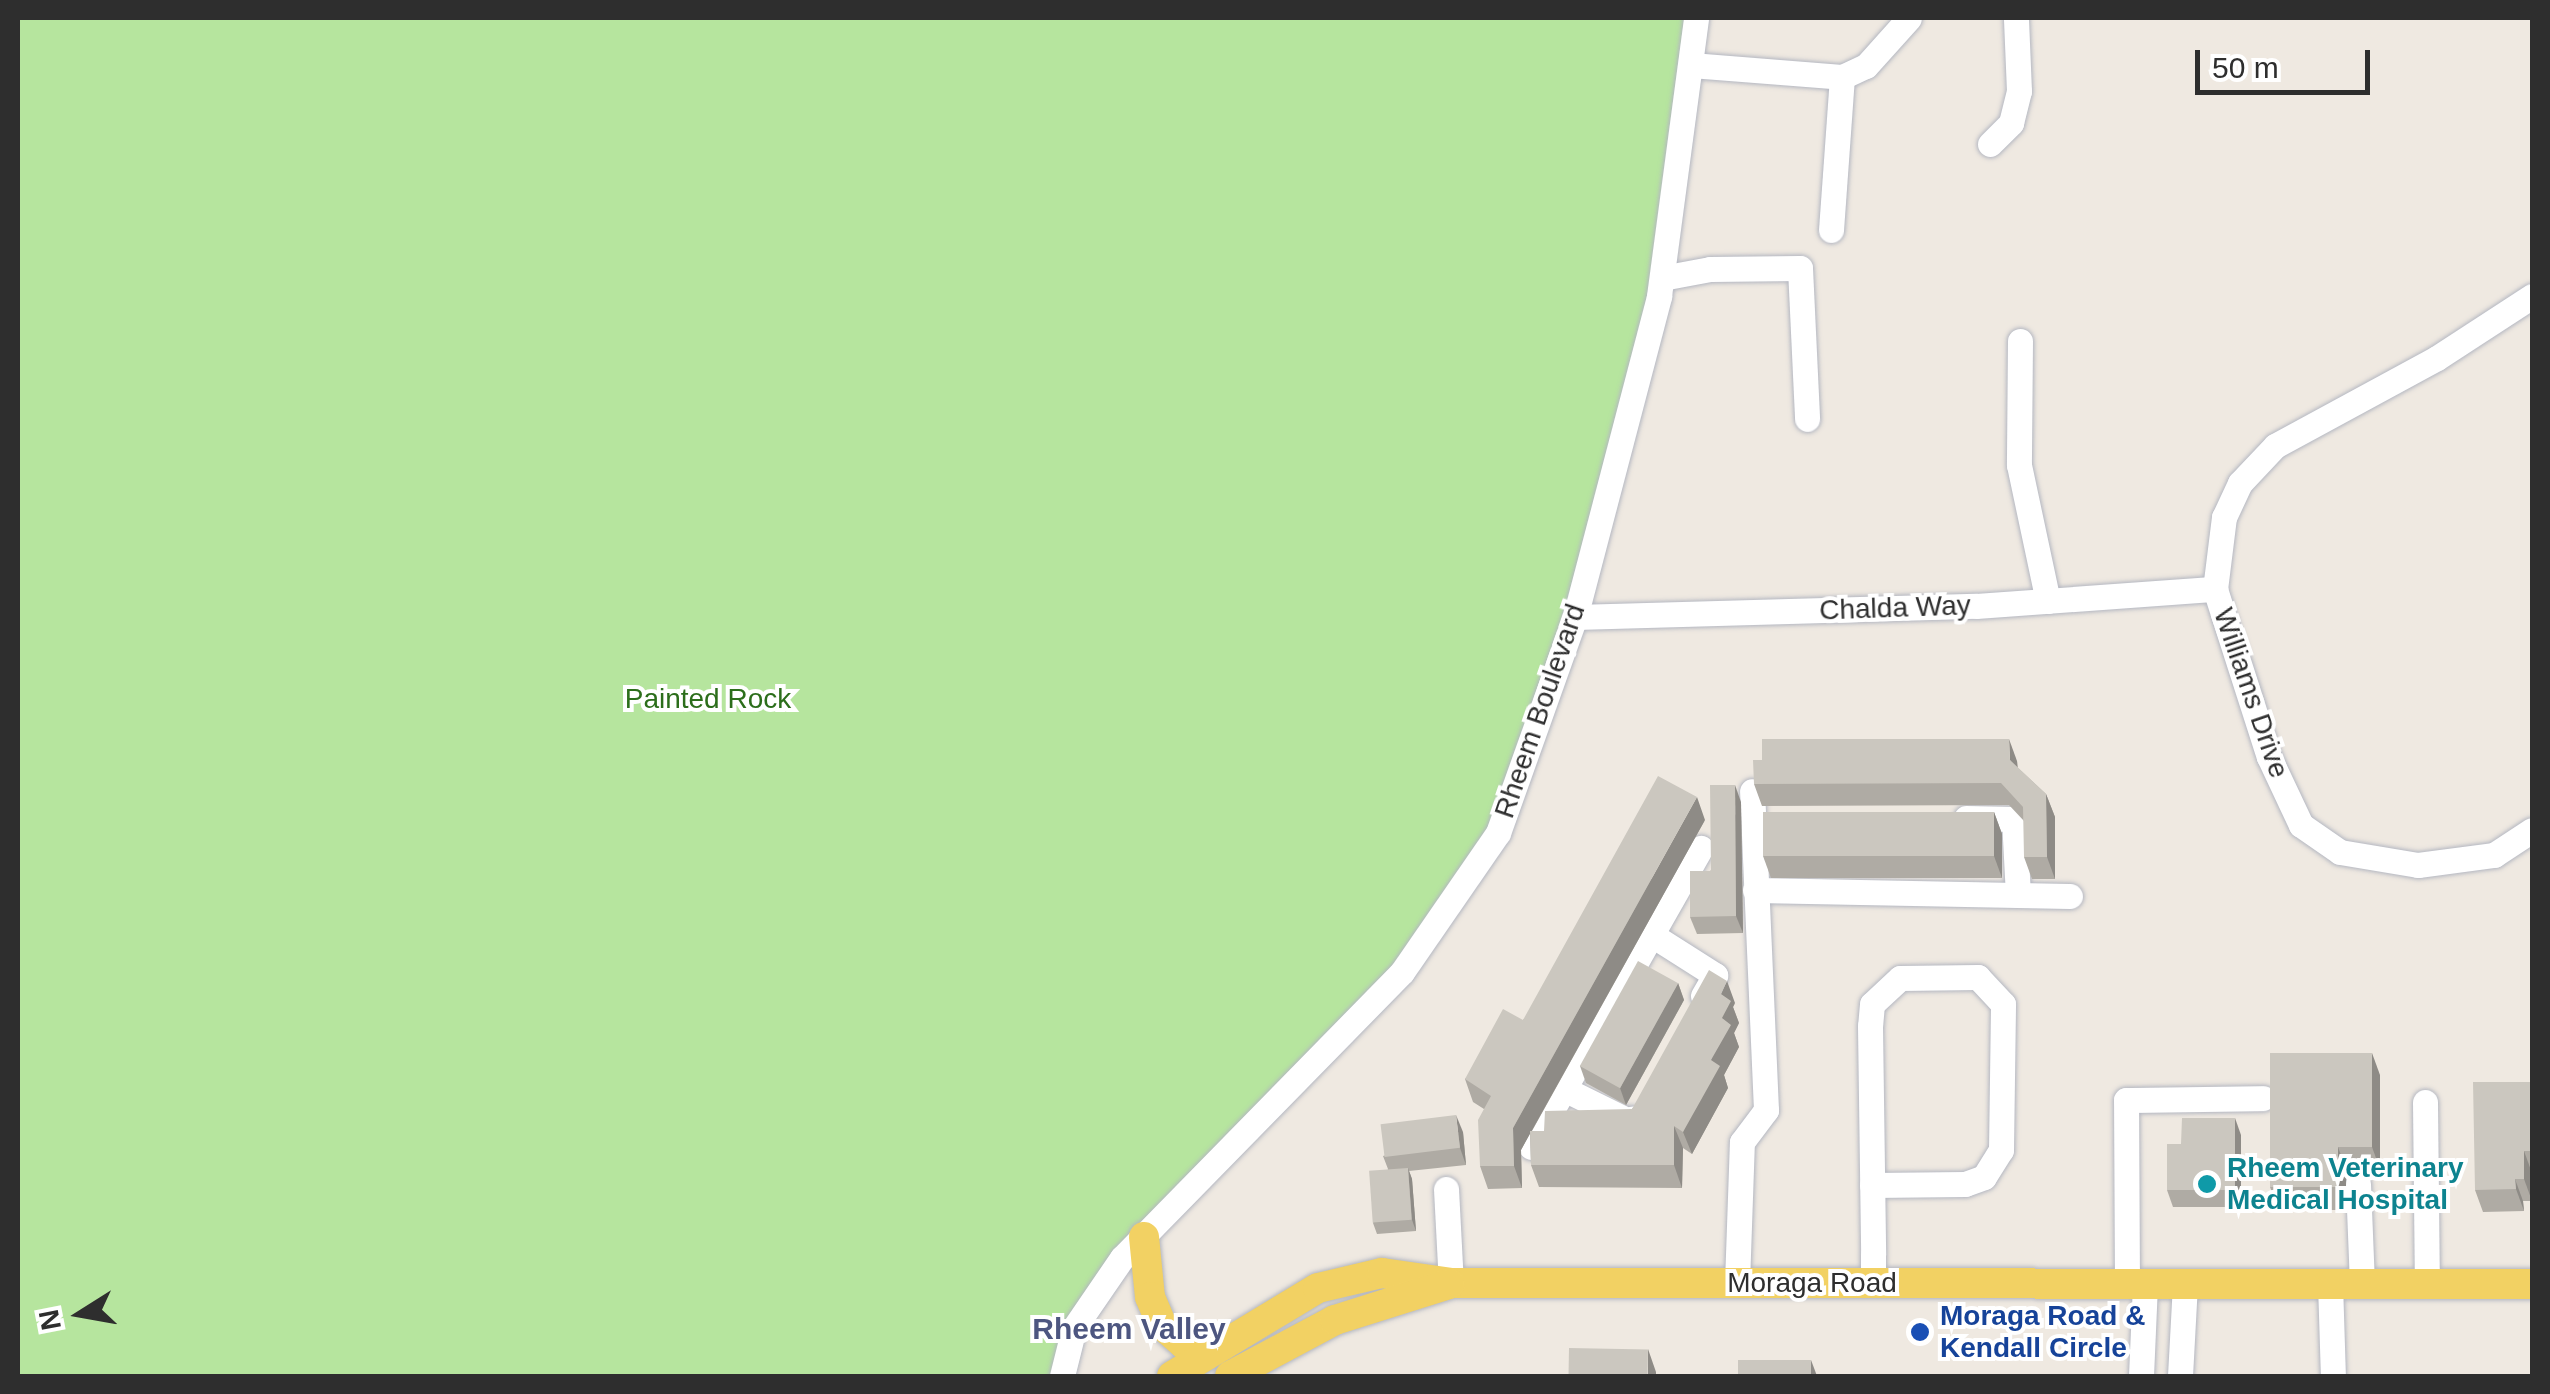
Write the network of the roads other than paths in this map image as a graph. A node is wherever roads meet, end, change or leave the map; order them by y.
1 (1696, 18) edge
2 (1908, 18) edge
3 (2016, 18) edge
4 (1692, 65) junction
5 (1842, 77) junction
6 (1990, 144) dead end
7 (1831, 230) dead end
8 (1662, 278) junction
9 (2532, 296) edge
10 (2020, 340) dead end
11 (1808, 419) dead end
12 (2215, 588) junction
13 (2048, 601) junction
14 (1574, 617) junction
15 (1790, 815) edge
16 (1939, 817) edge
17 (2532, 830) edge
18 (1701, 848) dead end
19 (1755, 890) junction
20 (2018, 895) junction
21 (2070, 896) dead end
22 (1652, 935) junction
23 (1757, 974) junction
24 (1715, 975) junction
25 (1687, 1024) edge
26 (1564, 1089) junction
27 (1650, 1090) edge
28 (2263, 1098) dead end
29 (2424, 1102) dead end
30 (1530, 1148) edge
31 (2358, 1184) dead end
32 (1872, 1185) junction
33 (1446, 1189) dead end
34 (1144, 1237) junction
35 (1452, 1282) junction
36 (1737, 1283) junction
37 (2330, 1283) junction
38 (1873, 1284) junction
39 (2136, 1284) junction
40 (2186, 1284) junction
41 (2362, 1284) junction
42 (2426, 1284) junction
43 (2532, 1284) edge
44 (1225, 1343) junction
45 (1062, 1376) edge
46 (1172, 1376) edge
47 (1231, 1376) edge
48 (2141, 1376) edge
49 (2180, 1376) edge
50 (2333, 1376) edge

1 - 4 street, Rheem Boulevard
2 - 5 street
3 - 6 street
4 - 5 street
4 - 8 street, Rheem Boulevard
5 - 7 street
8 - 11 street
8 - 14 street, Rheem Boulevard
9 - 12 street, Williams Drive
10 - 13 street
12 - 13 street, Chalda Way
12 - 17 street, Williams Drive
13 - 14 street, Chalda Way
14 - 34 street, Rheem Boulevard
15 - 19 street
16 - 20 street
18 - 22 street
19 - 20 street
19 - 23 street
20 - 21 street
22 - 24 street
22 - 26 street
23 - 24 street
23 - 36 street
24 - 25 street
26 - 27 street
26 - 30 street
28 - 39 street
29 - 42 street
31 - 41 street
32 - 32 street
32 - 38 street
33 - 35 street
34 - 44 main road
34 - 45 street, Rheem Boulevard
35 - 36 main road, Moraga Road
35 - 44 main road, Moraga Road
35 - 47 main road, Moraga Road
36 - 38 main road, Moraga Road
37 - 40 main road, Moraga Road
37 - 41 main road, Moraga Road
37 - 50 street
38 - 39 main road, Moraga Road
39 - 40 main road, Moraga Road
39 - 48 street
40 - 49 street
41 - 42 main road, Moraga Road
42 - 43 main road, Moraga Road
44 - 46 main road, Moraga Road

